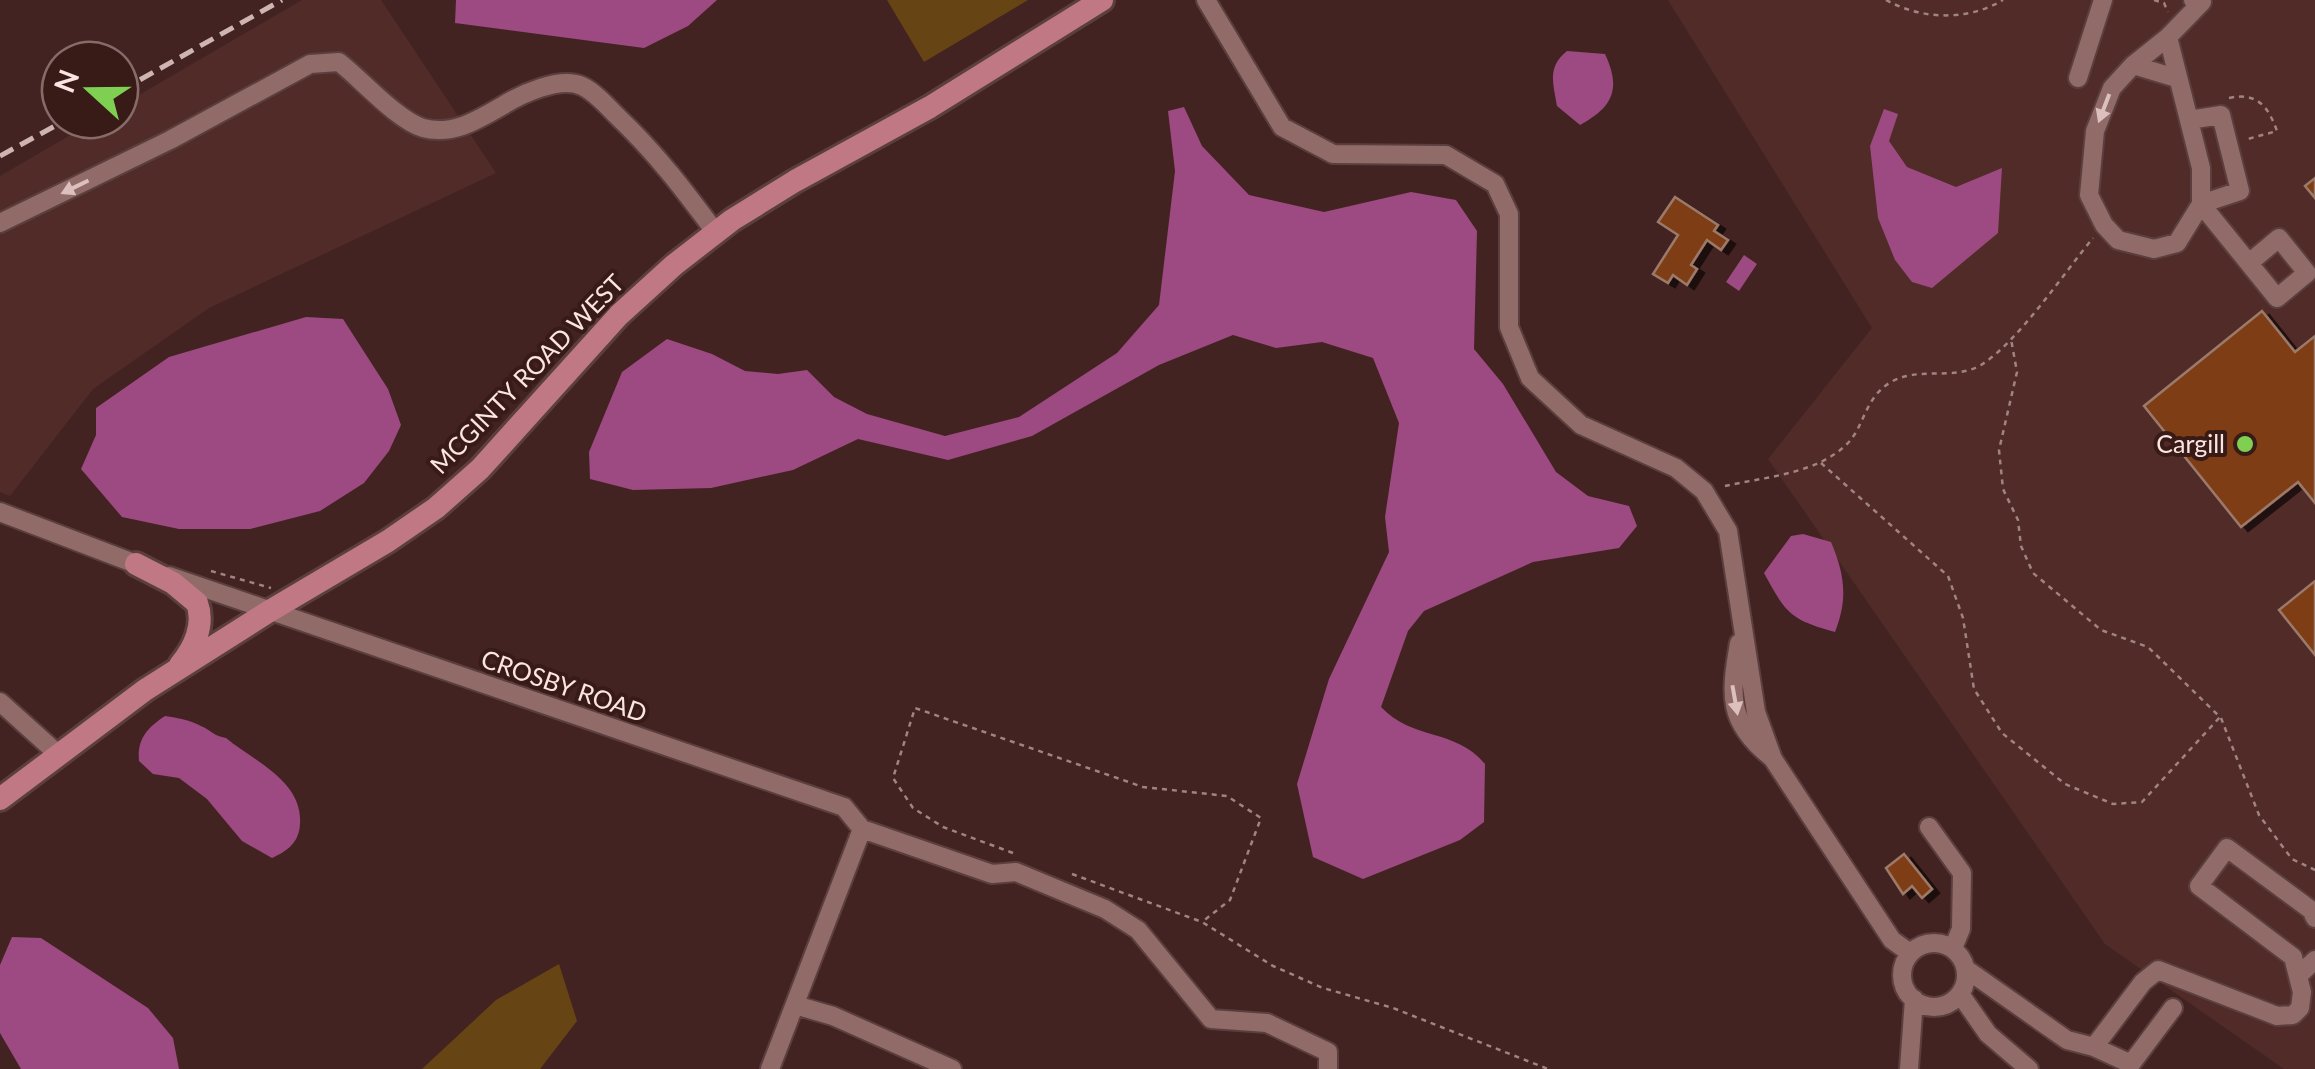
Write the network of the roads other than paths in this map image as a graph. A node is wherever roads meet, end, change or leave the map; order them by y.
1 (1102, 0) edge
2 (1206, 0) edge
3 (2104, 0) edge
4 (2202, 1) edge
5 (2168, 37) junction
6 (2133, 65) junction
7 (2078, 78) dead end
8 (2176, 78) junction
9 (2190, 120) junction
10 (2201, 204) junction
11 (0, 223) edge
12 (716, 233) junction
13 (2249, 264) dead end
14 (0, 512) edge
15 (136, 564) junction
16 (268, 612) junction
17 (176, 671) junction
18 (0, 702) edge
19 (59, 755) junction
20 (0, 799) edge
21 (1929, 826) dead end
22 (862, 828) junction
23 (2315, 918) edge
24 (1952, 948) junction
25 (1910, 953) junction
26 (2315, 960) edge
27 (2298, 976) junction
28 (1968, 981) junction
29 (1914, 999) junction
30 (794, 1004) junction
31 (2173, 1008) dead end
32 (2308, 1010) edge
33 (2094, 1048) junction
34 (770, 1069) edge
35 (952, 1069) edge
36 (1328, 1069) edge
37 (1909, 1069) edge
38 (2029, 1069) edge

1 - 12 main road, MCGINTY ROAD WEST
2 - 25 street
3 - 7 street
4 - 5 street
5 - 6 street
5 - 8 street
6 - 8 street
6 -> 10 street
8 - 9 street
9 - 10 street
9 - 10 street
10 - 13 street
12 -> 11 street
12 - 16 main road, MCGINTY ROAD WEST
14 - 15 street, CROSBY ROAD
15 - 16 street, CROSBY ROAD
15 - 17 main road
16 - 17 main road, MCGINTY ROAD WEST
16 - 22 street, CROSBY ROAD
17 - 19 main road, MCGINTY ROAD WEST
18 - 19 street
19 - 20 main road, MCGINTY ROAD WEST
21 - 24 street
22 - 30 street
22 - 36 street, CROSBY ROAD
23 - 27 street
24 - 25 street
24 - 28 street
25 - 29 street
26 - 27 street
27 - 32 street
28 - 29 street
28 - 33 street
28 - 38 street
29 - 37 street
30 - 34 street
30 - 35 street
31 - 33 street
32 - 33 street

